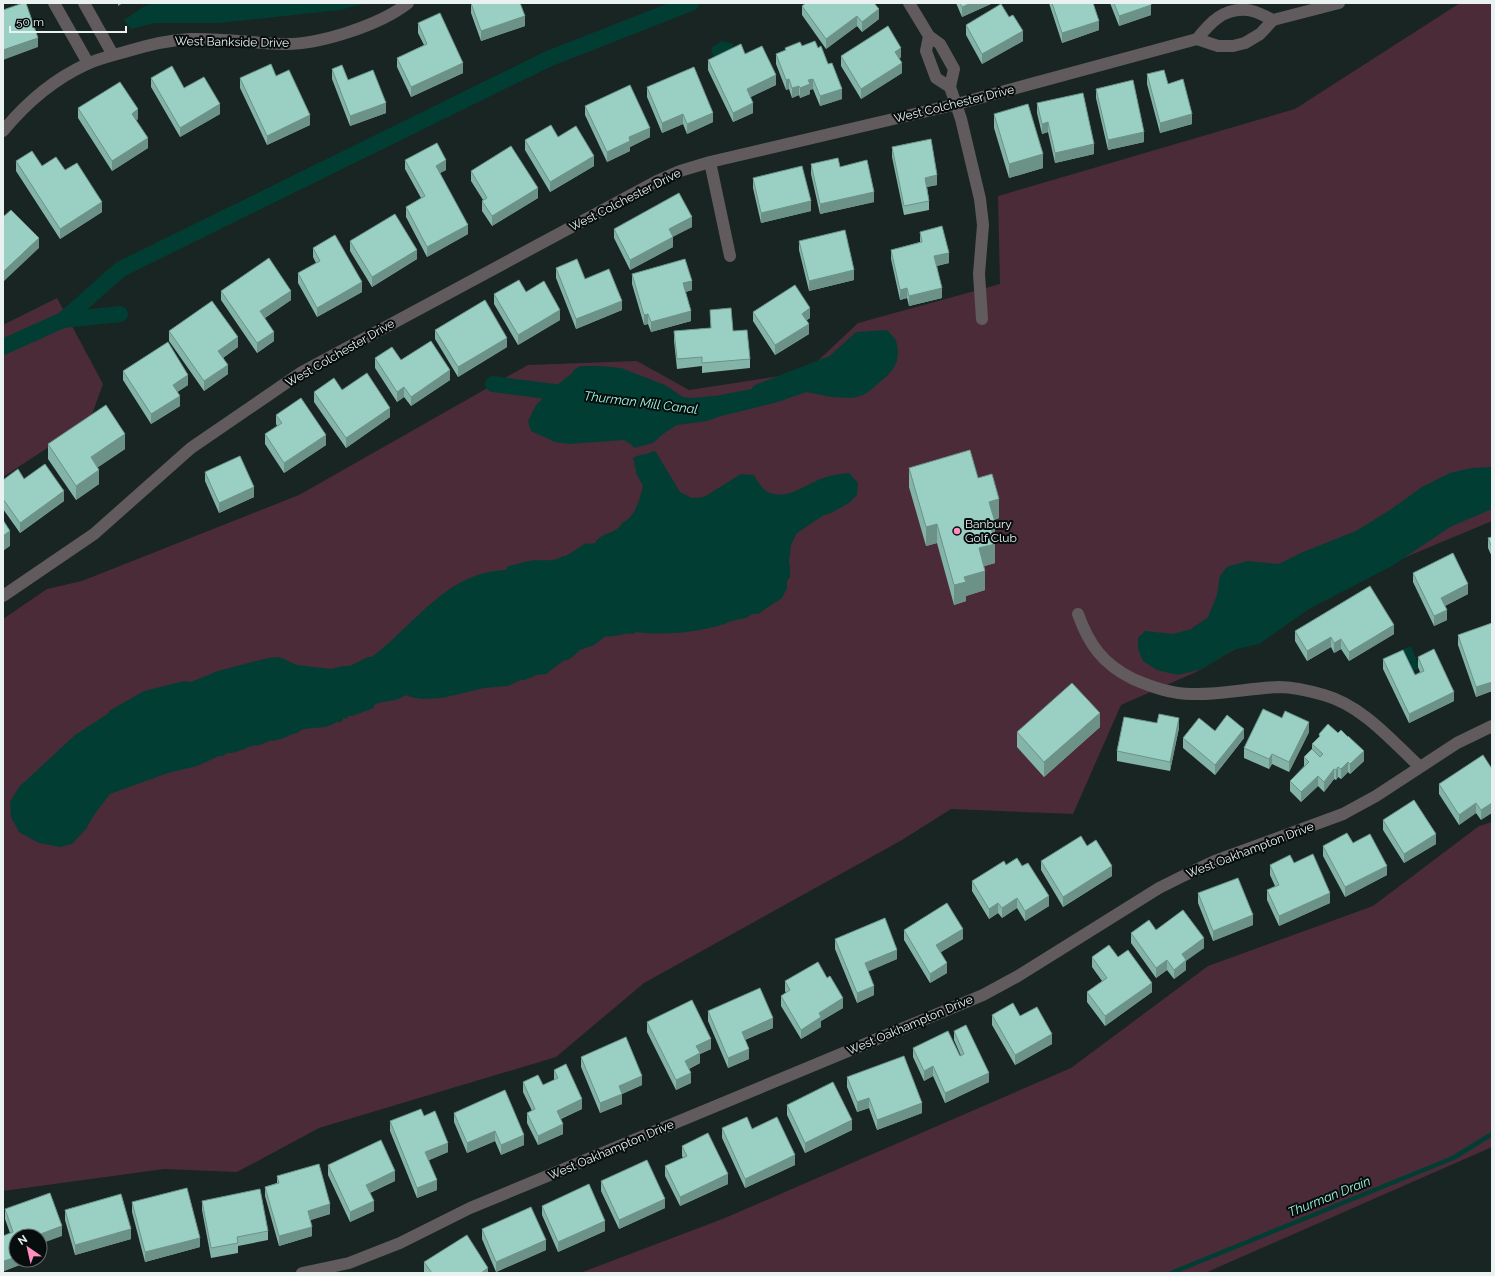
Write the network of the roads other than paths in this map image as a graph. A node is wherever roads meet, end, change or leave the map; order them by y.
1 (54, 3) edge
2 (84, 3) edge
3 (408, 3) edge
4 (909, 3) edge
5 (1336, 3) edge
6 (1274, 20) junction
7 (929, 36) junction
8 (1196, 39) junction
9 (114, 55) junction
10 (88, 63) junction
11 (950, 87) junction
12 (957, 104) junction
13 (3, 131) edge
14 (710, 162) junction
15 (730, 256) dead end
16 (982, 319) dead end
17 (3, 596) edge
18 (1078, 614) dead end
19 (1492, 726) edge
20 (1420, 767) junction
21 (302, 1273) edge

1 - 10 street
2 - 9 street
3 - 9 street, West Bankside Drive
4 - 7 street
5 - 6 street
6 - 8 street
6 - 8 street
7 - 11 street
7 - 11 street
8 - 12 street, West Colchester Drive
9 - 10 street, West Bankside Drive
10 - 13 street, West Bankside Drive
11 - 12 street
12 - 14 street, West Colchester Drive
12 - 16 street
14 - 15 street
14 - 17 street, West Colchester Drive
18 - 20 street
19 - 20 street, West Oakhampton Drive
20 - 21 street, West Oakhampton Drive

